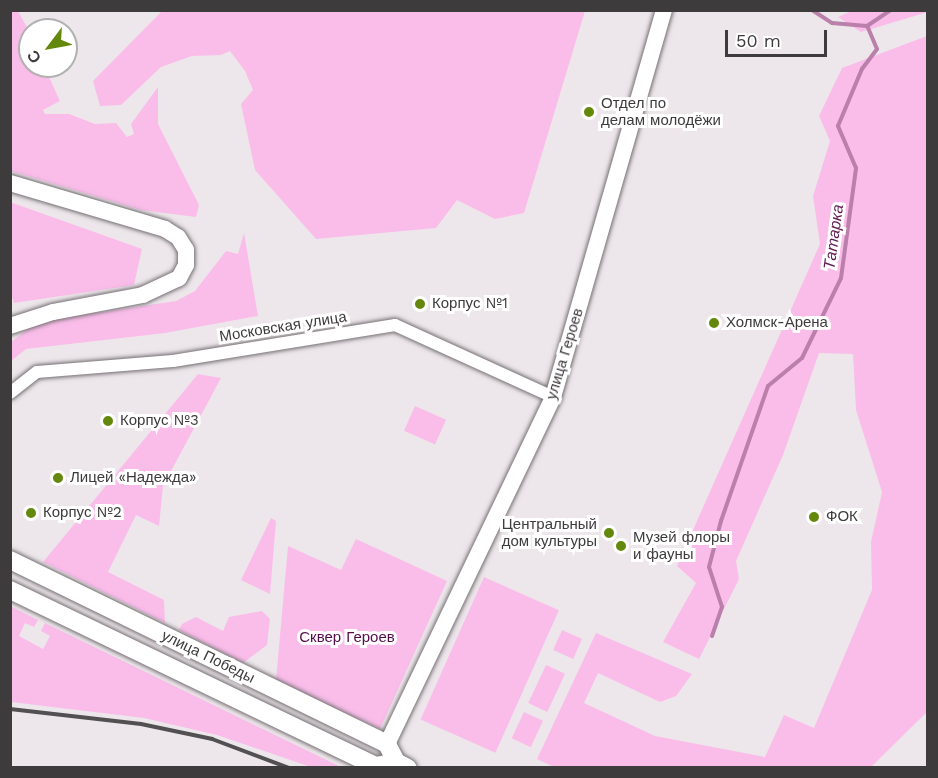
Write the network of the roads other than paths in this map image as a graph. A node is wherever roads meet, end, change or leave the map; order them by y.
1 (664, 10) edge
2 (10, 183) edge
3 (10, 326) edge
4 (10, 393) edge
5 (553, 397) junction
6 (10, 560) edge
7 (10, 590) edge
8 (387, 744) junction
9 (402, 765) edge

1 - 5 street, улица Героев
2 - 3 street
4 - 5 street, Московская улица
5 - 8 street, улица Героев
6 - 8 main road, улица Победы
7 - 9 main road, улица Победы
8 - 9 main road, улица Победы

